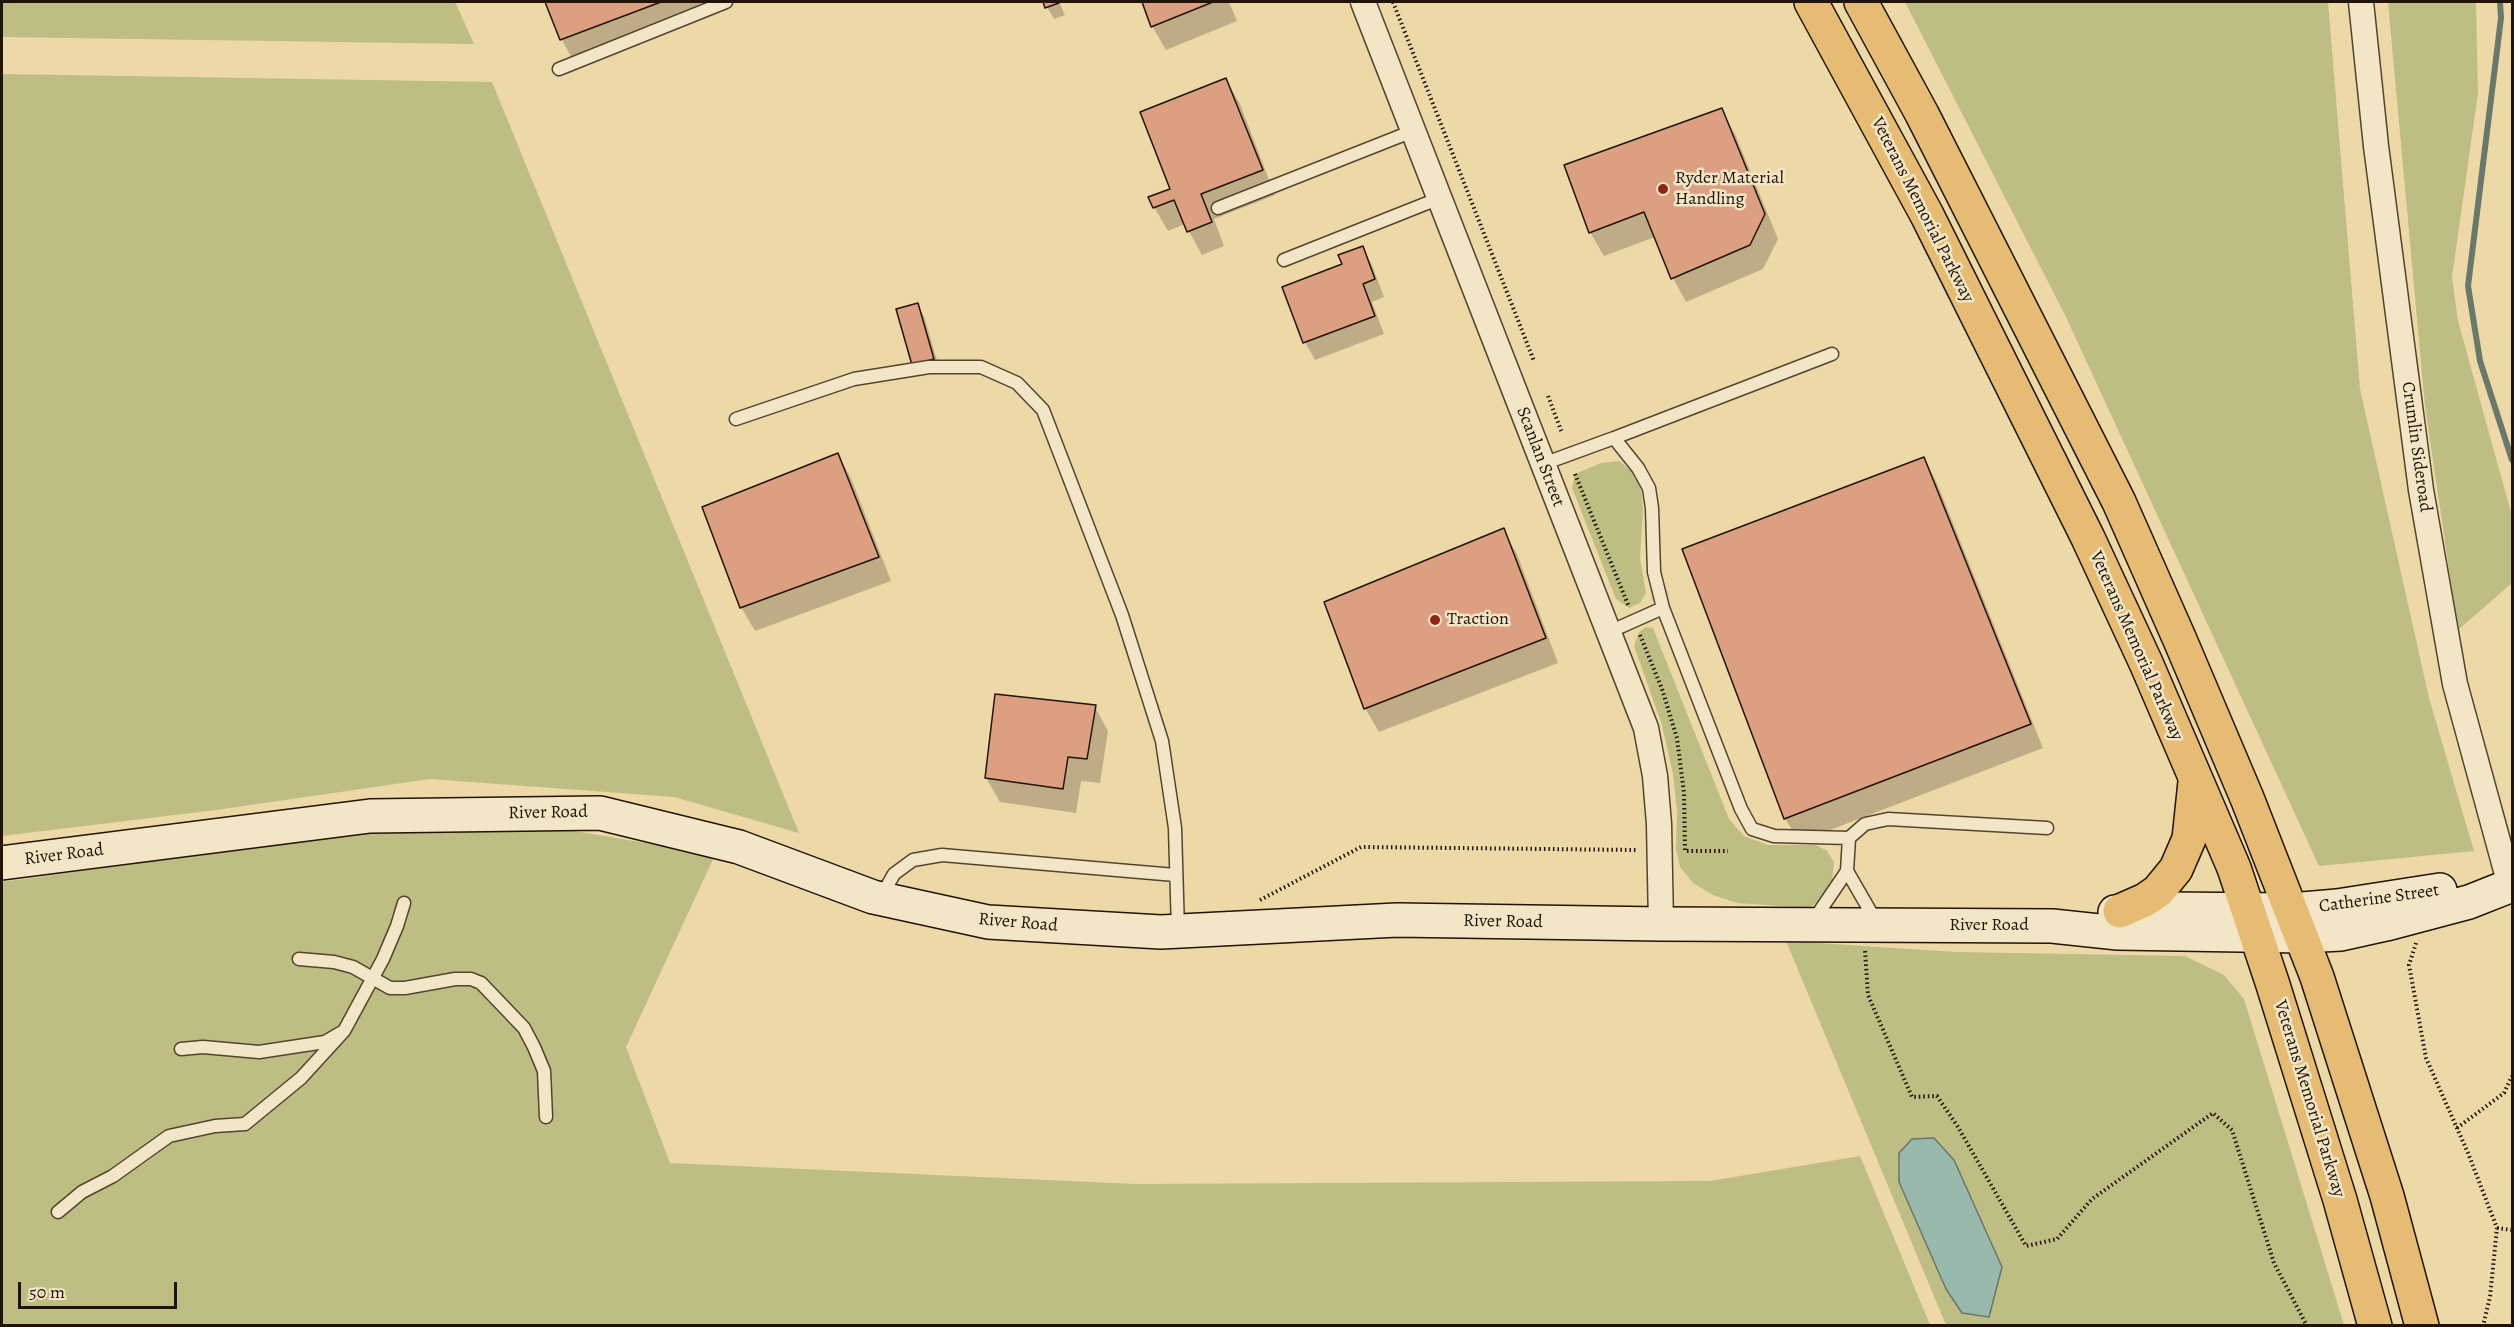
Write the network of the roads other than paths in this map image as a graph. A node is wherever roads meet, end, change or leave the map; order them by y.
1 (726, 2) edge
2 (1363, 2) edge
3 (1811, 2) edge
4 (1861, 2) edge
5 (2361, 2) edge
6 (559, 69) dead end
7 (1413, 131) junction
8 (1440, 198) junction
9 (1218, 208) dead end
10 (1284, 260) dead end
11 (1832, 354) dead end
12 (736, 419) dead end
13 (1614, 438) junction
14 (1543, 464) junction
15 (1663, 608) junction
16 (1609, 632) junction
17 (2195, 777) junction
18 (2047, 828) dead end
19 (1849, 838) junction
20 (2, 863) edge
21 (1847, 871) junction
22 (1175, 875) junction
23 (2511, 885) edge
24 (881, 898) junction
25 (404, 903) dead end
26 (2120, 911) junction
27 (2252, 923) junction
28 (2296, 923) junction
29 (1661, 924) junction
30 (1810, 926) junction
31 (1871, 926) junction
32 (2052, 926) junction
33 (1178, 931) junction
34 (299, 959) dead end
35 (373, 979) junction
36 (344, 1031) junction
37 (182, 1049) dead end
38 (546, 1117) dead end
39 (57, 1212) dead end
40 (2375, 1325) edge
41 (2422, 1326) edge

1 - 6 lane
2 - 7 street, Scanlan Street
3 - 17 highway, Veterans Memorial Parkway
4 - 28 highway
5 - 23 street, Crumlin Sideroad
7 - 8 street, Scanlan Street
7 - 9 lane
8 - 10 lane
8 - 14 street, Scanlan Street
11 - 13 lane
12 - 22 lane
13 - 14 lane
13 - 15 lane
14 - 16 street, Scanlan Street
15 - 16 lane
15 - 19 lane
16 - 29 street, Scanlan Street
17 - 26 highway
17 - 27 highway, Veterans Memorial Parkway
18 - 19 lane
19 - 21 lane
20 - 24 street, River Road
21 - 30 lane
21 - 31 lane
22 - 24 lane
22 - 33 lane
23 - 28 street, Catherine Street
23 - 28 street, Catherine Street
24 - 33 street, River Road
25 - 35 lane
26 - 27 street, River Road
26 - 32 street, River Road
27 - 28 street, River Road
27 - 32 street, River Road
27 - 40 highway, Veterans Memorial Parkway
28 - 41 highway
29 - 30 street, River Road
29 - 33 street, River Road
30 - 31 street, River Road
31 - 32 street, River Road
34 - 35 lane
35 - 36 lane
35 - 38 lane
36 - 37 lane
36 - 39 lane

